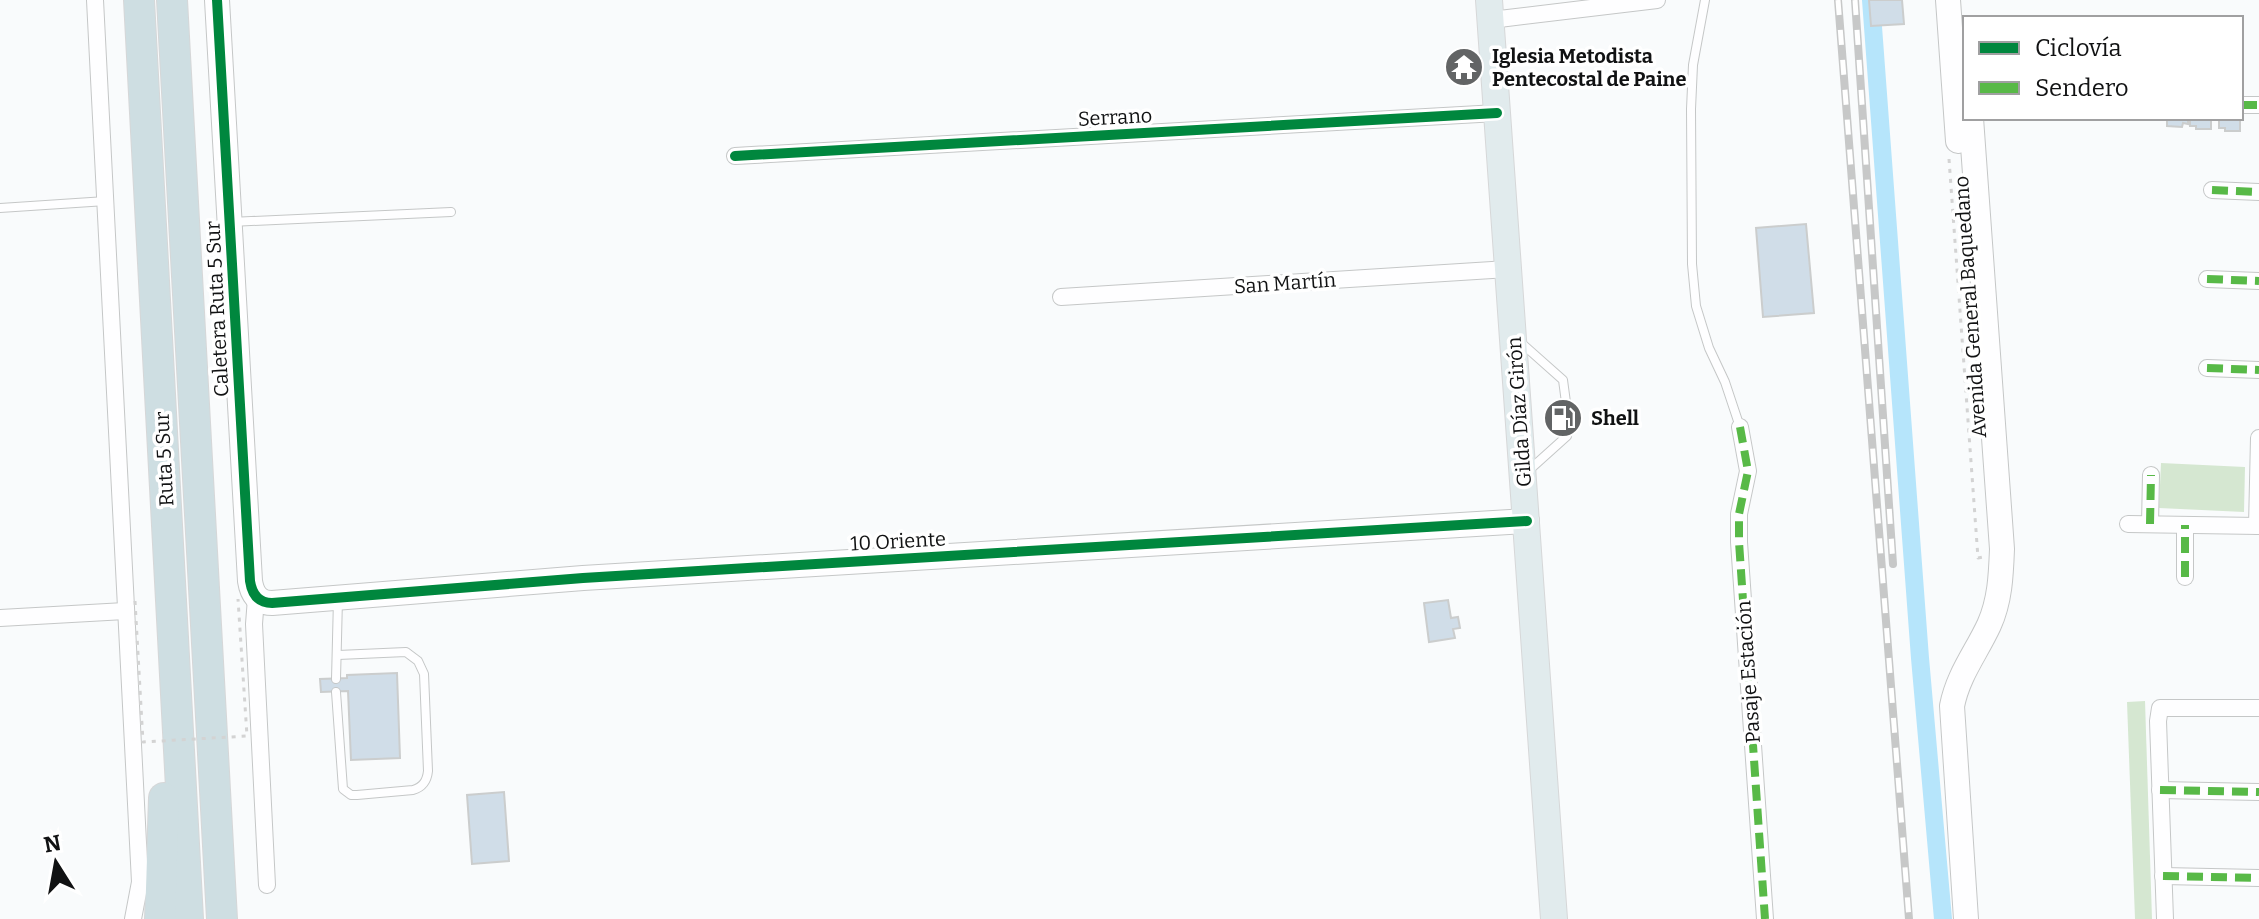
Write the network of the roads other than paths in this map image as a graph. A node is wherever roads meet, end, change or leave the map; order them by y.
1 (95, 0) edge
2 (139, 0) edge
3 (172, 0) edge
4 (217, 0) edge
5 (1657, 0) edge
6 (1705, 0) edge
7 (1948, 0) edge
8 (1490, 10) edge
9 (1497, 113) junction
10 (1971, 120) edge
11 (735, 156) dead end
12 (2212, 190) dead end
13 (2259, 192) edge
14 (106, 201) junction
15 (0, 208) edge
16 (451, 212) dead end
17 (230, 222) junction
18 (1508, 269) junction
19 (2207, 279) dead end
20 (2259, 281) edge
21 (1061, 297) dead end
22 (1514, 337) junction
23 (2207, 368) dead end
24 (2259, 370) edge
25 (1740, 427) joint
26 (2259, 438) edge
27 (1524, 475) junction
28 (2151, 475) dead end
29 (1527, 521) junction
30 (2128, 524) dead end
31 (2150, 524) junction
32 (2185, 525) junction
33 (2258, 526) edge
34 (2185, 577) dead end
35 (338, 598) junction
36 (256, 600) junction
37 (171, 604) junction
38 (130, 606) junction
39 (1994, 613) junction
40 (0, 618) edge
41 (338, 655) junction
42 (336, 679) dead end
43 (336, 692) dead end
44 (2259, 708) edge
45 (2160, 790) junction
46 (2259, 792) edge
47 (2163, 876) junction
48 (2259, 878) edge
49 (267, 885) dead end
50 (133, 919) edge
51 (160, 919) edge
52 (188, 919) edge
53 (222, 919) edge
54 (1554, 919) edge
55 (1765, 919) edge
56 (1966, 919) edge
57 (2165, 919) edge

1 - 14 street
2 - 37 highway, Ruta 5 Sur
3 - 53 highway, Ruta 5 Sur
4 - 17 street, Caletera Ruta 5 Sur
5 - 8 street
6 - 25 lane
7 - 39 street, Avenida General Baquedano
8 - 9 main road, Gilda Díaz Girón
9 - 11 street, Serrano
9 - 18 main road, Gilda Díaz Girón
10 - 39 street, Avenida General Baquedano
12 - 13 street
14 - 15 lane
14 - 38 street
16 - 17 lane
17 - 36 street, Caletera Ruta 5 Sur
18 - 21 street, San Martín
18 - 22 main road, Gilda Díaz Girón
19 - 20 street
22 - 27 main road, Gilda Díaz Girón
22 - 27 lane
23 - 24 street
25 - 55 street, Pasaje Estación
26 - 33 street
27 - 29 main road, Gilda Díaz Girón
28 - 31 street
29 - 35 street, 10 Oriente
29 - 54 main road, Gilda Díaz Girón
30 - 31 street
31 - 32 street
32 - 33 street
32 - 34 street
35 - 36 street, 10 Oriente
35 - 41 lane
36 - 49 street
37 - 51 highway
37 - 52 highway, Ruta 5 Sur
38 - 40 street
38 - 50 street
39 - 56 street, Avenida General Baquedano
41 - 42 lane
41 - 43 lane
44 - 45 street
45 - 46 street
45 - 47 street
47 - 48 street
47 - 57 street

